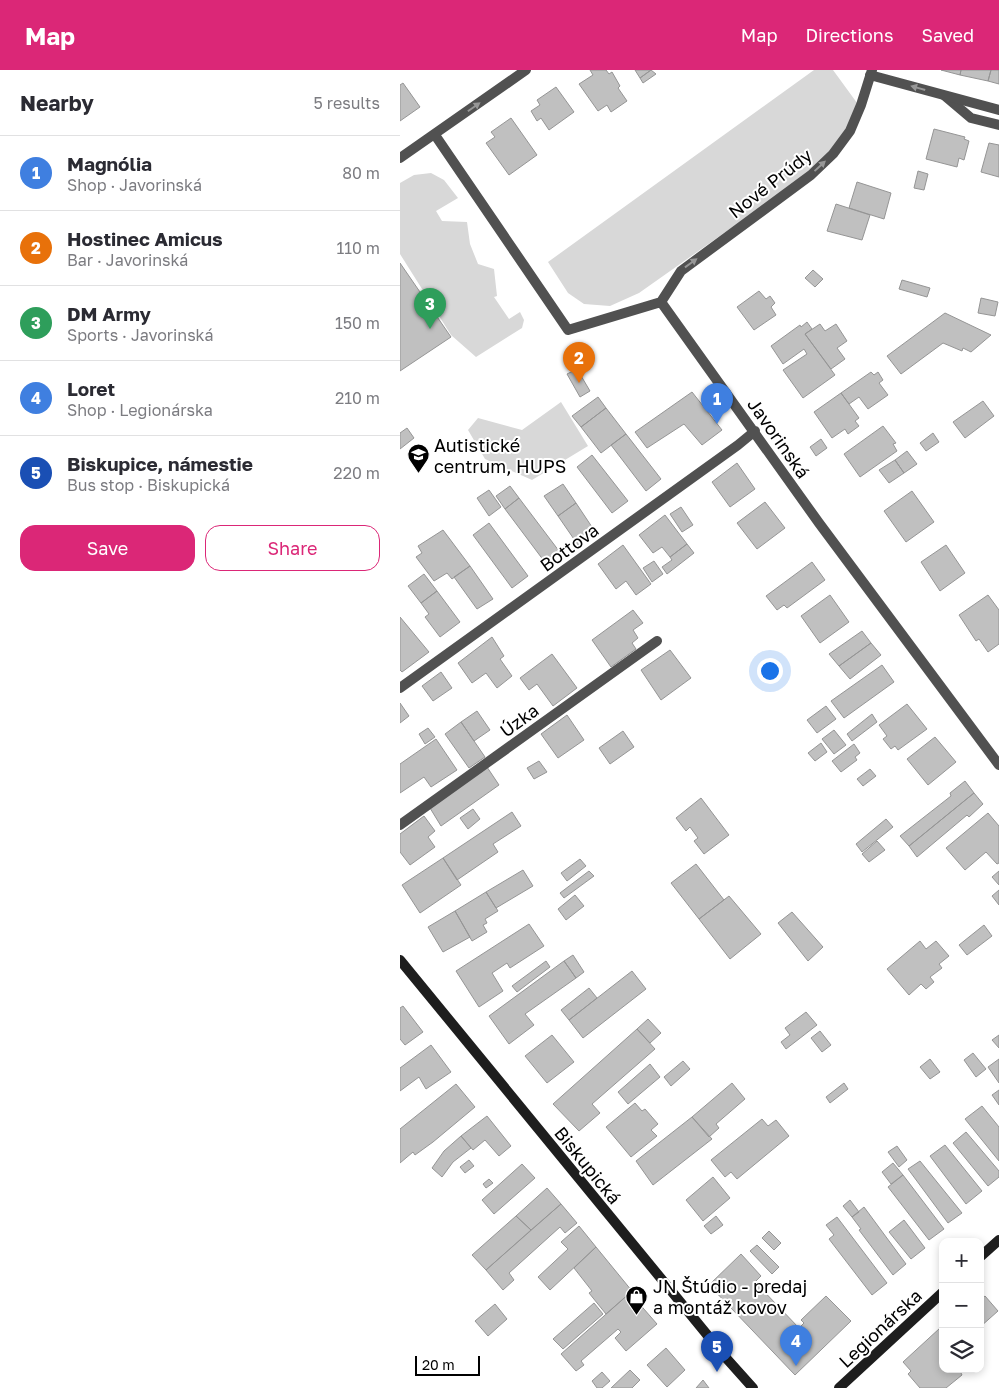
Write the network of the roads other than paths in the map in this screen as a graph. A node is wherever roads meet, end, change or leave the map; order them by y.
1 (526, 70) edge
2 (871, 72) edge
3 (946, 96) junction
4 (999, 110) edge
5 (999, 125) edge
6 (435, 135) junction
7 (400, 158) edge
8 (661, 302) junction
9 (755, 431) junction
10 (657, 641) dead end
11 (400, 688) edge
12 (999, 765) edge
13 (400, 825) edge
14 (400, 960) edge
15 (999, 1240) edge
16 (984, 1254) edge
17 (939, 1296) edge
18 (753, 1388) edge
19 (839, 1388) edge

6 -> 1 street
3 -> 2 street
8 -> 2 street, Nové Prúdy
3 - 4 street
3 - 5 street
6 - 7 street
6 - 8 street
8 - 9 street, Javorinská
9 - 11 street, Bottova
9 - 12 street, Javorinská
10 - 13 street, Úzka
14 - 18 street, Biskupická
15 - 16 street
17 - 19 street, Legionárska

